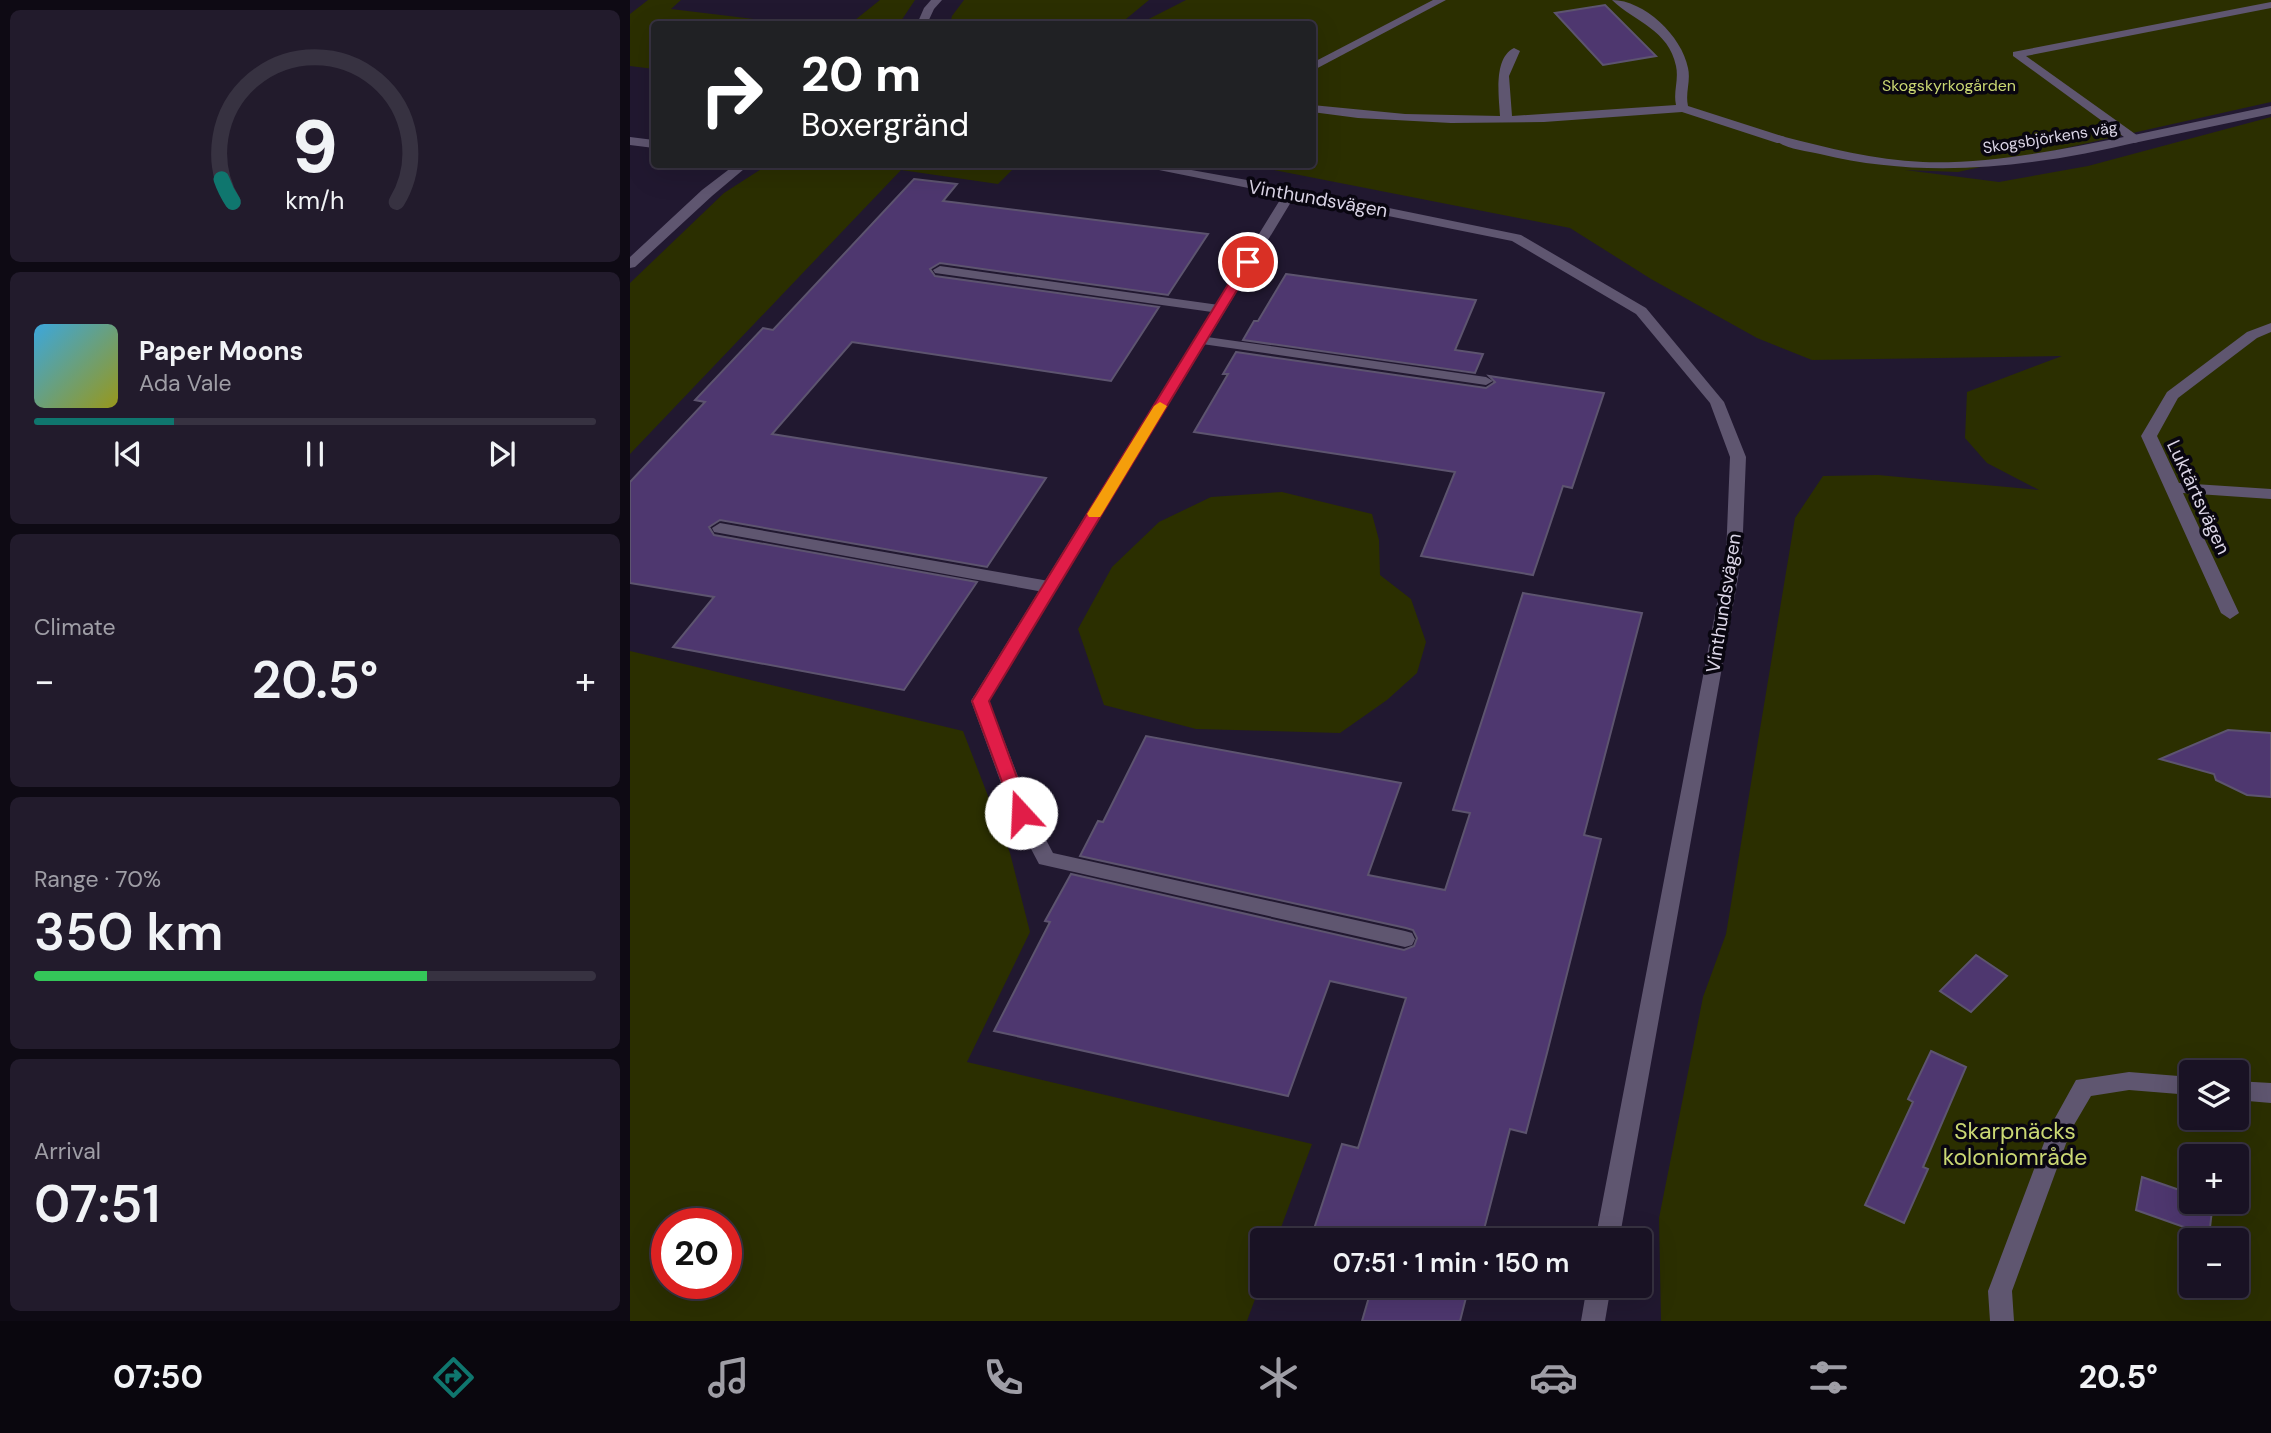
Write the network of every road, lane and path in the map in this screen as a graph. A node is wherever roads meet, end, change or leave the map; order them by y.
1 (937, 0) edge
2 (1441, 0) edge
3 (1617, 0) edge
4 (2271, 5) edge
5 (923, 21) edge
6 (1514, 51) dead end
7 (1316, 66) edge
8 (1316, 108) edge
9 (1683, 108) junction
10 (2271, 110) edge
11 (1507, 119) junction
12 (2134, 139) junction
13 (630, 141) edge
14 (651, 144) edge
15 (739, 168) edge
16 (1157, 168) edge
17 (1291, 192) junction
18 (630, 264) edge
19 (940, 270) dead end
20 (1219, 309) junction
21 (2271, 327) edge
22 (1200, 341) junction
23 (1486, 381) dead end
24 (2174, 488) junction
25 (2271, 494) edge
26 (720, 528) dead end
27 (1049, 587) junction
28 (2230, 613) dead end
29 (1405, 939) dead end
30 (2179, 1085) edge
31 (2249, 1091) edge
32 (2271, 1093) edge
33 (1610, 1228) edge
34 (1597, 1298) edge
35 (1593, 1321) edge
36 (2002, 1321) edge

1 - 5 street
2 - 7 street
3 - 9 street
4 - 12 street, Skogsbjörkens väg
6 - 11 street
8 - 11 street
9 - 11 street
9 - 12 street, Skogsbjörkens väg
10 - 12 street
13 - 14 street
15 - 18 street
16 - 17 street, Vinthundsvägen
17 - 20 street
17 - 33 street, Vinthundsvägen
19 - 20 street
20 - 22 street
21 - 24 street, Luktärtsvägen
22 - 23 street
22 - 27 street
24 - 25 street
24 - 28 street, Luktärtsvägen
26 - 27 street
27 - 29 street
30 - 36 street
31 - 32 street
34 - 35 street

